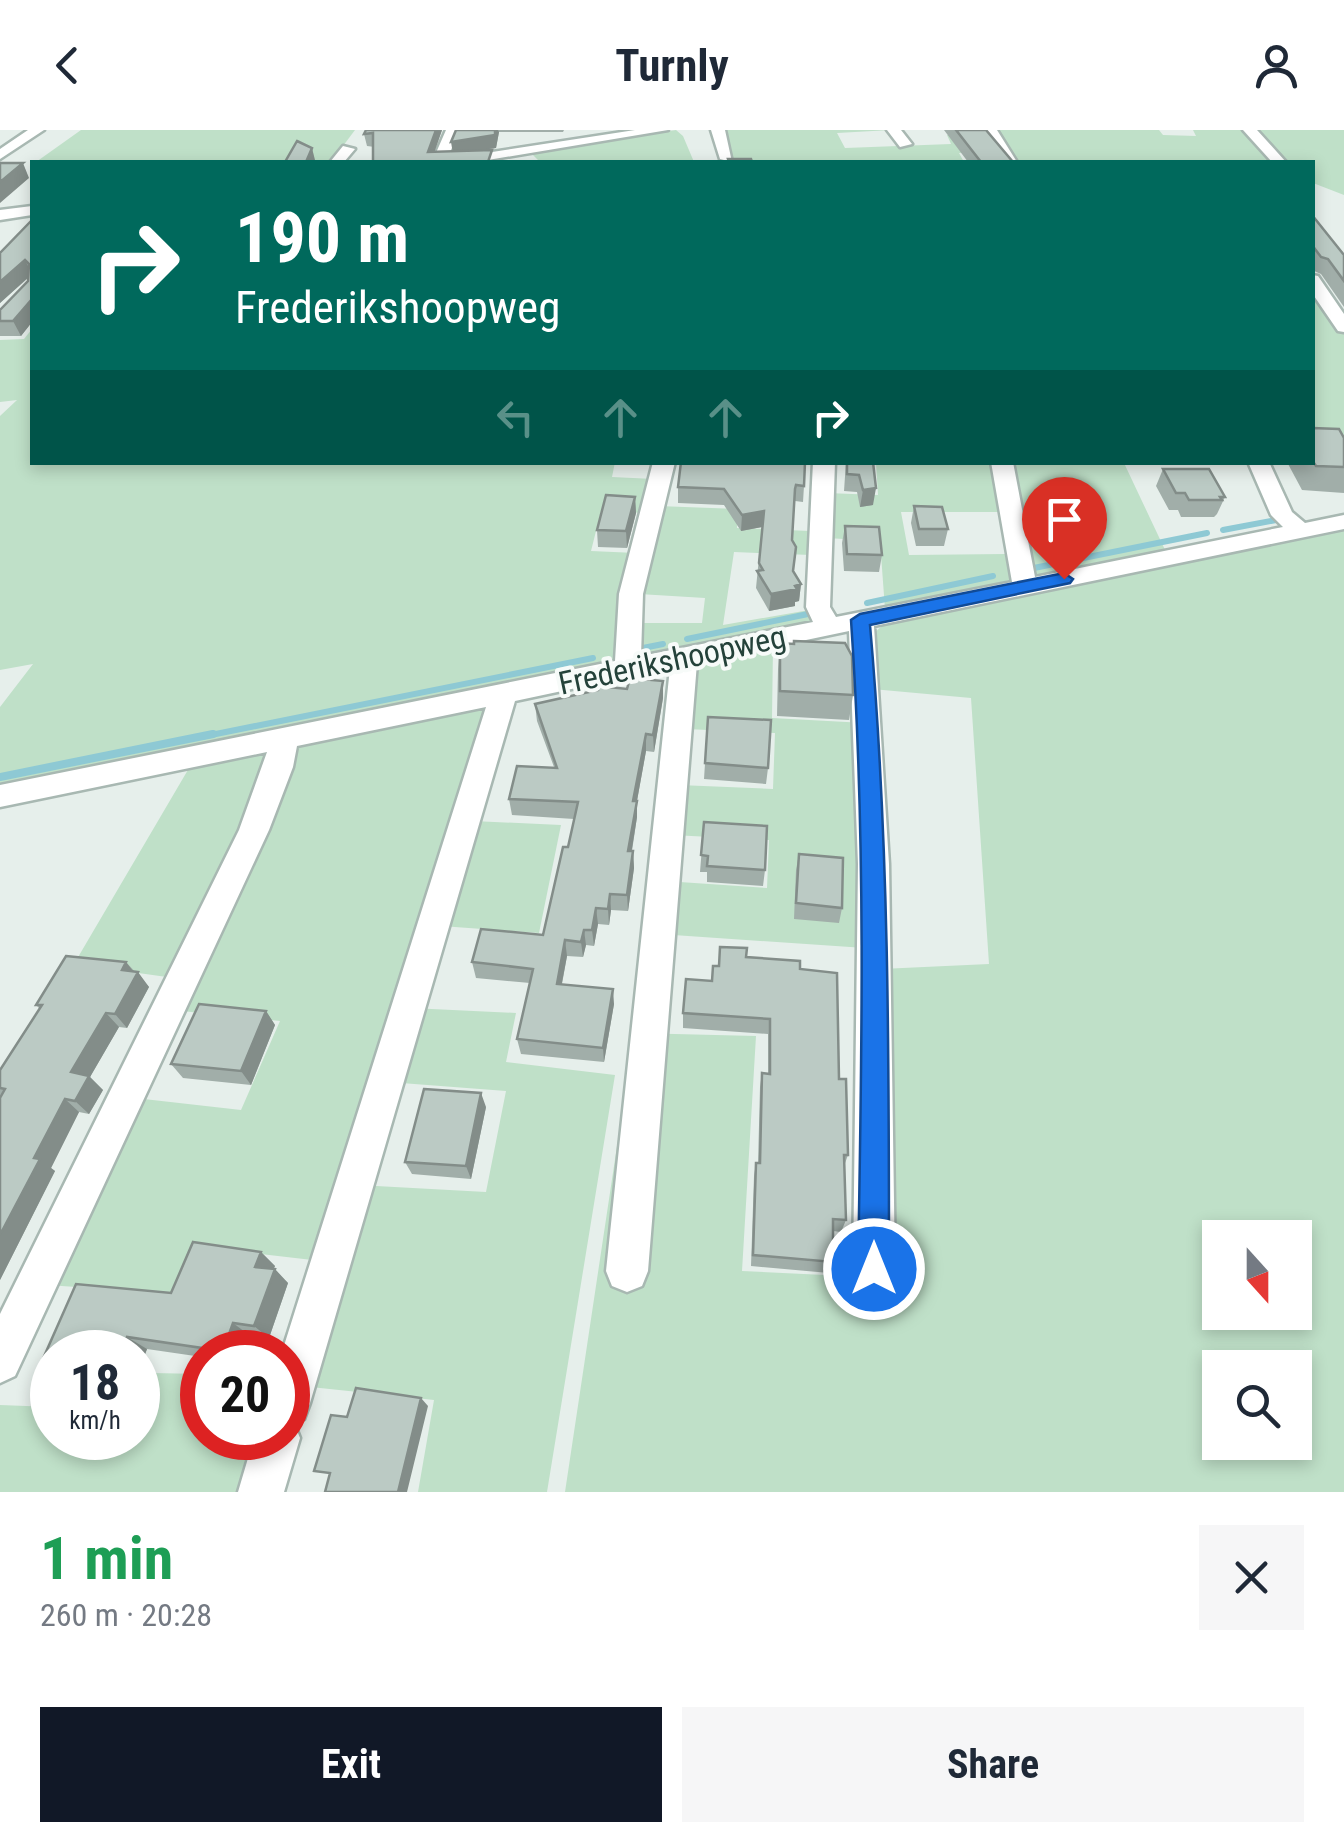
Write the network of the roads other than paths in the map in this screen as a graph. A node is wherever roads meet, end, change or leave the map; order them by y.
1 (37, 130) edge
2 (454, 130) edge
3 (661, 130) edge
4 (718, 130) edge
5 (894, 130) edge
6 (990, 130) edge
7 (1250, 130) edge
8 (573, 137) edge
9 (905, 144) dead end
10 (348, 149) dead end
11 (0, 156) edge
12 (727, 159) edge
13 (339, 160) edge
14 (440, 160) edge
15 (462, 160) edge
16 (1009, 160) edge
17 (1276, 160) edge
18 (30, 212) edge
19 (0, 215) edge
20 (1315, 284) edge
21 (1344, 328) edge
22 (663, 465) edge
23 (824, 465) edge
24 (1003, 465) edge
25 (1259, 465) edge
26 (1344, 522) edge
27 (1302, 531) junction
28 (1025, 587) junction
29 (845, 624) junction
30 (684, 659) junction
31 (629, 669) junction
32 (503, 695) junction
33 (284, 737) junction
34 (0, 796) edge
35 (874, 1269) dead end
36 (627, 1271) dead end
37 (310, 1331) edge
38 (0, 1360) edge
39 (270, 1460) edge
40 (261, 1492) edge

1 - 11 street
2 - 14 street
3 - 8 street
4 - 12 street
5 - 9 street
6 - 16 street
7 - 17 street
8 - 15 street
10 - 13 street
18 - 19 street
20 - 21 street
22 - 31 street
23 - 29 street
24 - 28 street
25 - 27 street
26 - 27 street, Frederikshoopweg
27 - 28 street, Frederikshoopweg
28 - 29 street, Frederikshoopweg
29 - 30 street, Frederikshoopweg
29 - 35 street
30 - 31 street, Frederikshoopweg
30 - 36 street
31 - 32 street, Frederikshoopweg
32 - 33 street, Frederikshoopweg
32 - 37 street
33 - 34 street, Frederikshoopweg
33 - 38 street
39 - 40 street

